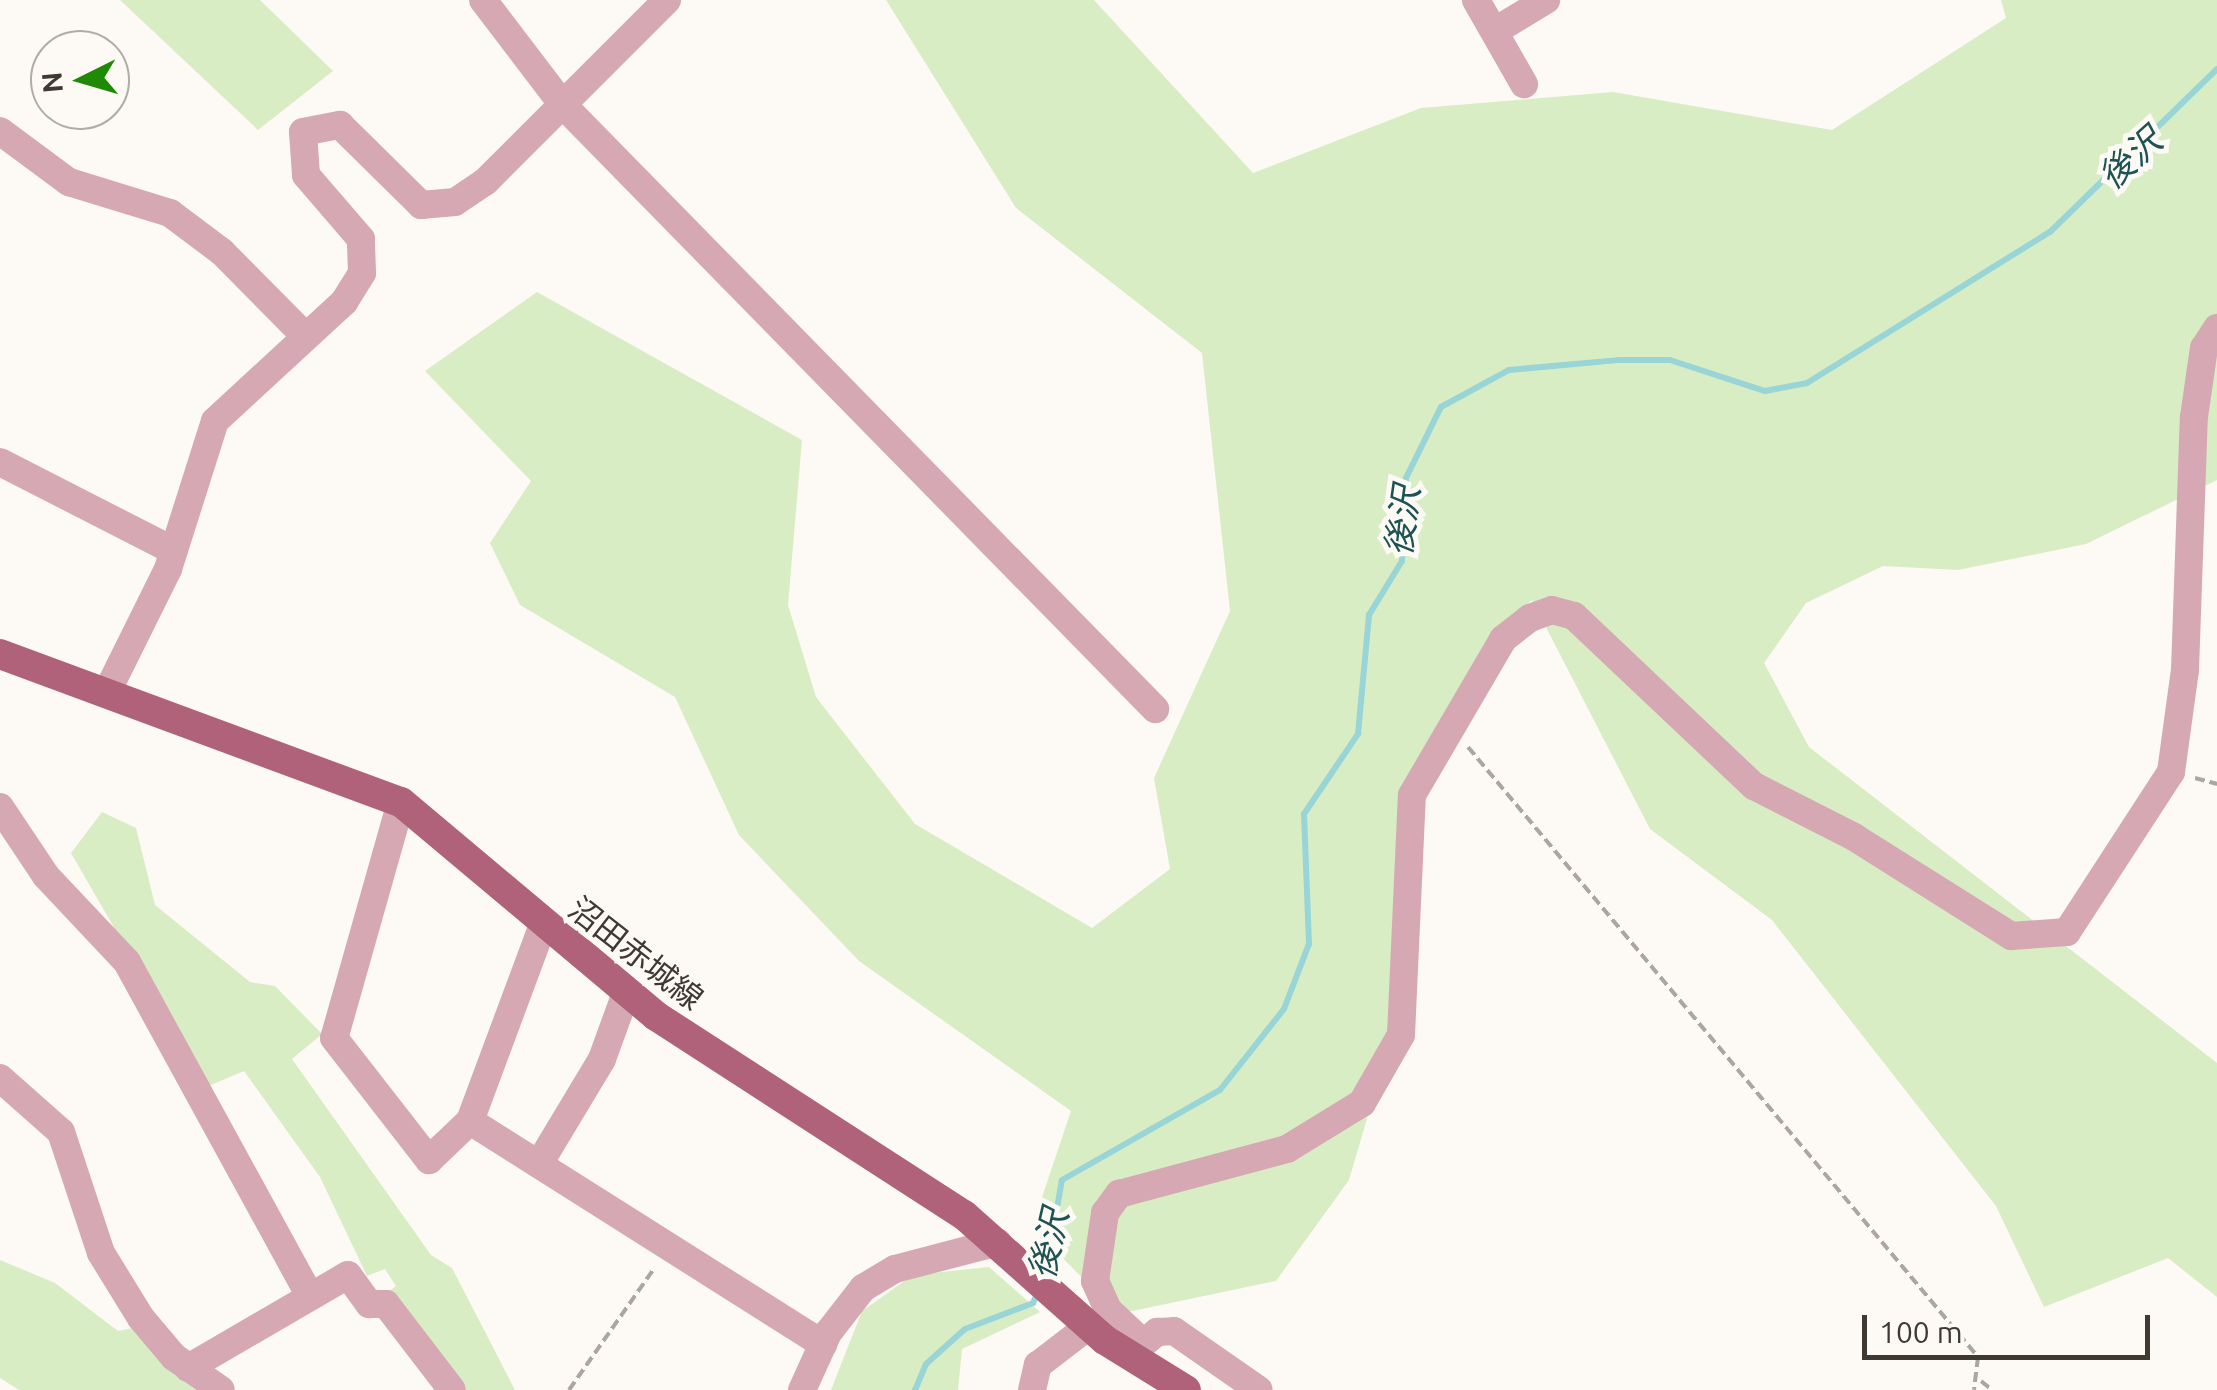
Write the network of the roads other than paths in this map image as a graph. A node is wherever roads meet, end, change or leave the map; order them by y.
1 (482, 0) edge
2 (667, 0) edge
3 (1476, 0) edge
4 (1546, 0) edge
5 (1495, 31) junction
6 (1524, 84) dead end
7 (563, 105) junction
8 (0, 131) edge
9 (2217, 328) edge
10 (305, 336) junction
11 (0, 462) edge
12 (174, 551) junction
13 (0, 654) edge
14 (108, 690) junction
15 (1155, 709) dead end
16 (401, 802) junction
17 (0, 807) edge
18 (543, 925) junction
19 (626, 993) junction
20 (0, 1078) edge
21 (470, 1121) junction
22 (538, 1164) junction
23 (998, 1242) junction
24 (308, 1292) junction
25 (1081, 1316) junction
26 (823, 1344) junction
27 (1135, 1350) junction
28 (188, 1368) junction
29 (222, 1390) edge
30 (452, 1390) edge
31 (802, 1390) edge
32 (1032, 1390) edge
33 (1186, 1390) edge
34 (1260, 1390) edge

1 - 7 street
2 - 7 street
3 - 5 street
4 - 5 street
5 - 6 street
7 - 10 street
7 - 15 street
8 - 10 street
9 - 27 street
10 - 12 street
11 - 12 street
12 - 14 street
13 - 14 main road, 沼田赤城線
14 - 16 main road, 沼田赤城線
16 - 18 main road, 沼田赤城線
16 - 21 street
17 - 24 street
18 - 19 main road, 沼田赤城線
18 - 21 street
19 - 22 street
19 - 23 main road, 沼田赤城線
20 - 28 street
21 - 22 street
22 - 26 street
23 - 25 main road, 沼田赤城線
23 - 26 street
24 - 28 street
24 - 30 street
25 - 27 main road, 沼田赤城線
25 - 32 street
26 - 31 street
27 - 33 main road, 沼田赤城線
27 - 34 street
28 - 29 street

